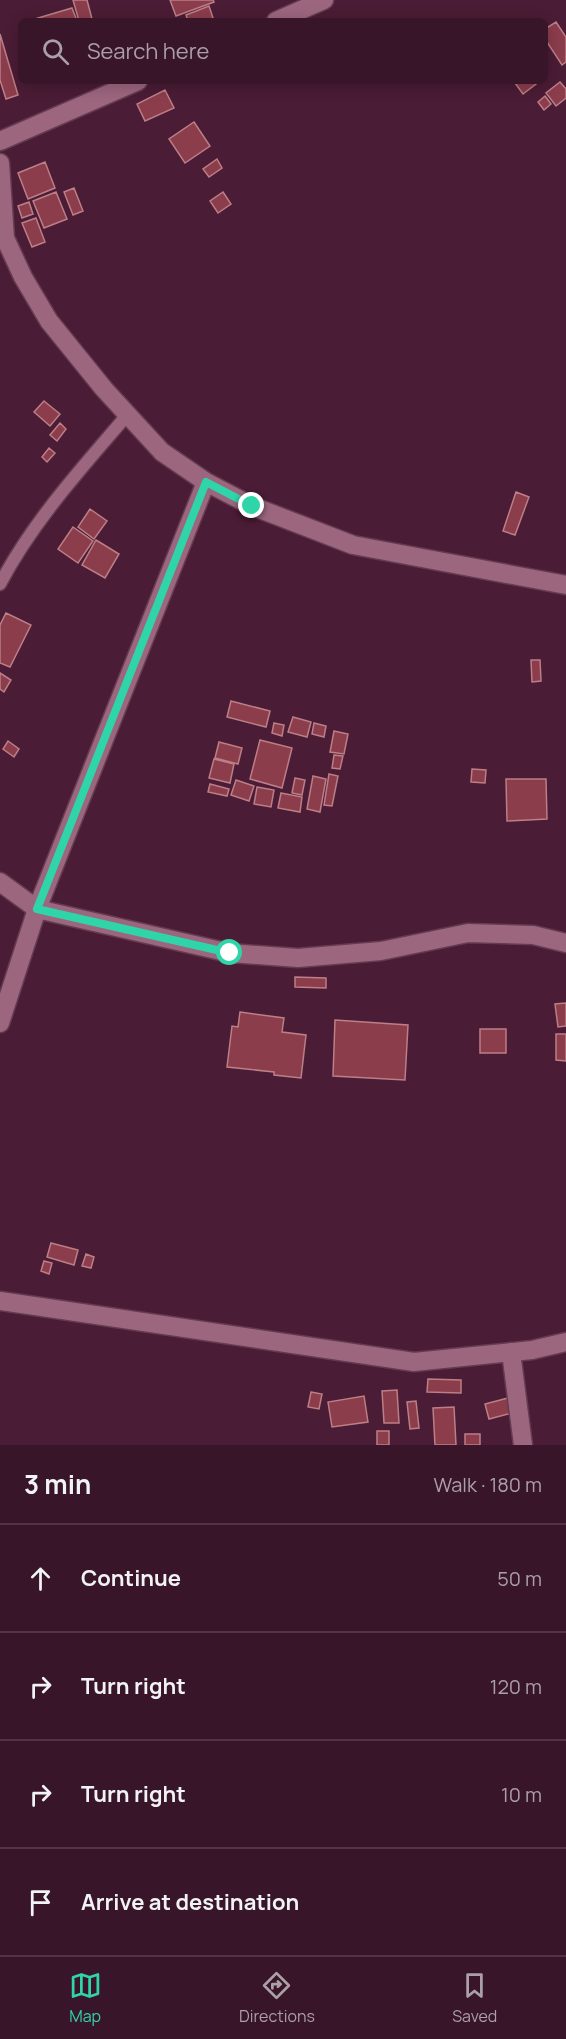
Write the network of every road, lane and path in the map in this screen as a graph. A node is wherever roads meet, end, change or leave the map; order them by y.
1 (324, 0) edge
2 (283, 18) edge
3 (131, 84) edge
4 (0, 141) edge
5 (0, 163) edge
6 (128, 414) junction
7 (206, 482) junction
8 (0, 584) edge
9 (566, 585) edge
10 (0, 882) edge
11 (37, 909) junction
12 (566, 943) edge
13 (0, 1023) edge
14 (0, 1301) edge
15 (566, 1342) edge
16 (511, 1352) junction
17 (524, 1445) edge

1 - 2 street
3 - 4 street
5 - 6 street
6 - 7 street
6 - 8 lane
7 - 9 street
7 - 11 street
10 - 11 street
11 - 12 street
11 - 13 street
14 - 16 street
15 - 16 street
16 - 17 street

